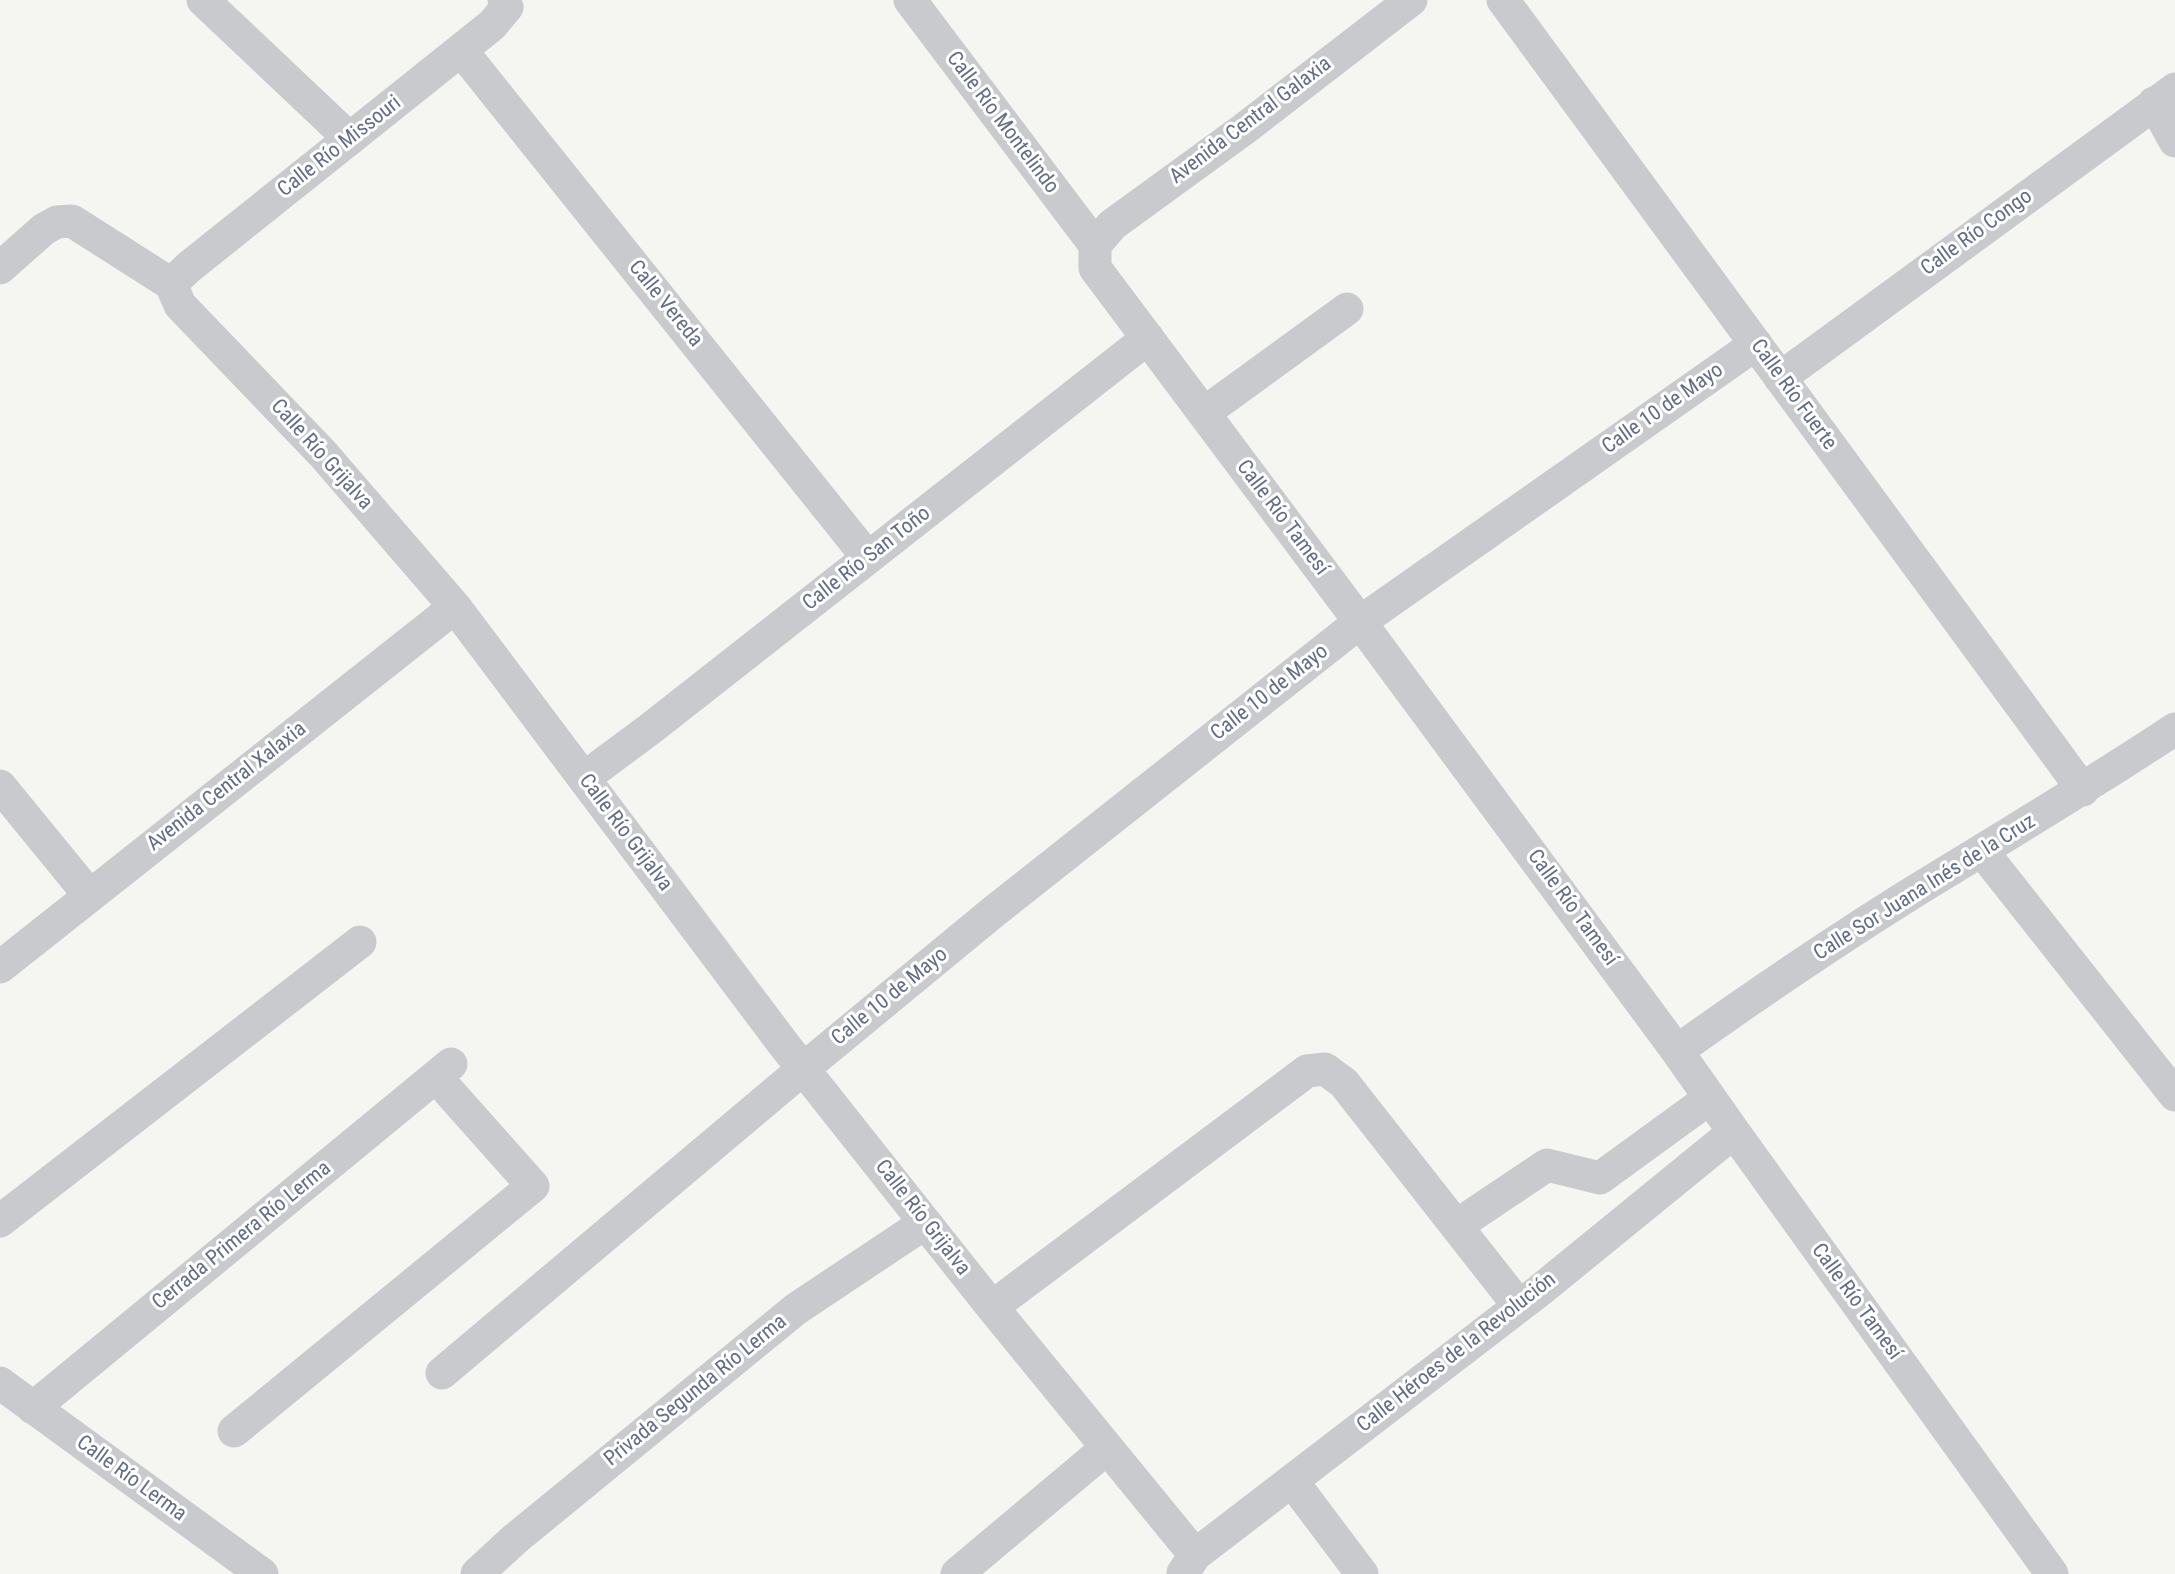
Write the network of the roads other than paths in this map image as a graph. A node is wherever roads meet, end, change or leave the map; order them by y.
1 (203, 0) edge
2 (910, 0) edge
3 (1411, 0) edge
4 (1503, 0) edge
5 (505, 4) edge
6 (461, 50) junction
7 (2165, 96) edge
8 (350, 139) junction
9 (2175, 141) edge
10 (1095, 245) junction
11 (0, 268) edge
12 (171, 284) junction
13 (1347, 309) dead end
14 (1148, 339) junction
15 (1756, 344) junction
16 (1780, 378) junction
17 (1204, 413) junction
18 (868, 558) junction
19 (455, 607) junction
20 (1360, 621) junction
21 (2175, 729) edge
22 (584, 778) junction
23 (0, 786) edge
24 (2083, 790) junction
25 (1982, 851) junction
26 (90, 896) junction
27 (360, 942) dead end
28 (0, 967) edge
29 (1677, 1051) junction
30 (803, 1068) junction
31 (2175, 1095) edge
32 (1710, 1098) junction
33 (1734, 1132) junction
34 (0, 1221) edge
35 (925, 1222) junction
36 (1456, 1226) junction
37 (1520, 1306) junction
38 (992, 1307) junction
39 (442, 1373) dead end
40 (0, 1383) edge
41 (33, 1408) junction
42 (234, 1431) dead end
43 (1107, 1448) junction
44 (1292, 1481) junction
45 (1188, 1565) edge
46 (262, 1574) edge
47 (477, 1574) edge
48 (957, 1574) edge
49 (1362, 1574) edge
50 (2052, 1574) edge

1 - 8 street
2 - 10 street, Calle Río Montelindo
3 - 10 street, Avenida Central Galaxia
4 - 15 street, Calle Río Fuerte
5 - 6 street, Calle Río Missouri
6 - 8 street, Calle Río Missouri
6 - 18 street, Calle Vereda
7 - 9 street
7 - 16 street, Calle Río Congo
8 - 12 street, Calle Río Missouri
10 - 14 street, Calle Río Tamesí
11 - 12 street, Calle Río Grijalva
12 - 19 street, Calle Río Grijalva
13 - 17 street
14 - 17 street, Calle Río Tamesí
14 - 18 street, Calle Río San Toño
15 - 16 street, Calle Río Fuerte
15 - 20 street, Calle 10 de Mayo
16 - 24 street, Calle Río Fuerte
17 - 20 street, Calle Río Tamesí
18 - 22 street, Calle Río San Toño
19 - 22 street, Calle Río Grijalva
19 - 26 street, Avenida Central Xalaxia
20 - 29 street, Calle Río Tamesí
20 - 30 street, Calle 10 de Mayo
21 - 24 street, Calle Sor Juana Inés de la Cruz
22 - 30 street, Calle Río Grijalva
23 - 26 street
24 - 25 street, Calle Sor Juana Inés de la Cruz
25 - 29 street, Calle Sor Juana Inés de la Cruz
25 - 31 street
26 - 28 street, Avenida Central Xalaxia
27 - 34 street
29 - 32 street, Calle Río Tamesí
30 - 35 street, Calle Río Grijalva
30 - 39 street, Calle 10 de Mayo
32 - 33 street, Calle Río Tamesí
32 - 36 street
33 - 37 street, Calle Héroes de la Revolución
33 - 50 street, Calle Río Tamesí
35 - 38 street, Calle Río Grijalva
35 - 47 street, Privada Segunda Río Lerma
36 - 37 street
36 - 38 street
37 - 44 street, Calle Héroes de la Revolución
38 - 43 street, Calle Río Grijalva
40 - 41 street, Calle Río Lerma
41 - 42 street, Cerrada Primera Río Lerma
41 - 46 street, Calle Río Lerma
43 - 45 street, Calle Río Grijalva
43 - 48 street
44 - 45 street, Calle Héroes de la Revolución
44 - 49 street

